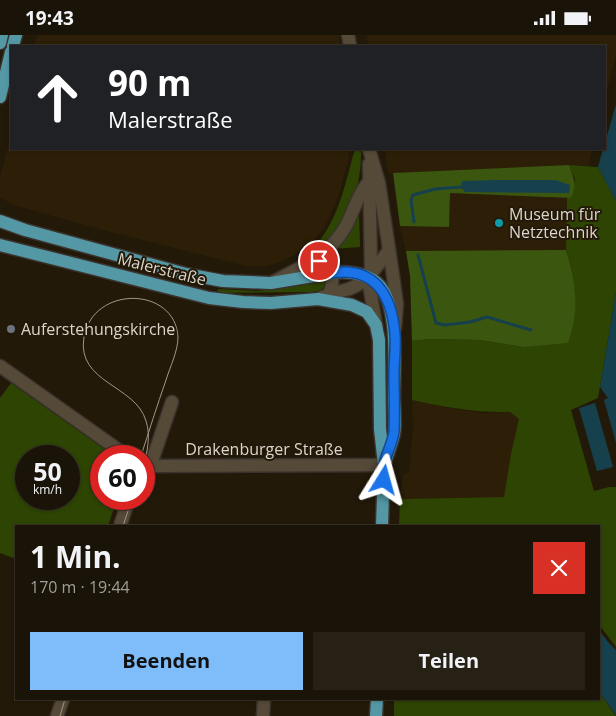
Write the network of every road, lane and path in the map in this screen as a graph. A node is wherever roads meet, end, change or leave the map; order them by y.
1 (2, 35) edge
2 (0, 43) edge
3 (10, 56) edge
4 (0, 97) edge
5 (369, 150) edge
6 (369, 150) edge
7 (369, 183) junction
8 (0, 221) edge
9 (0, 245) edge
10 (389, 251) junction
11 (314, 261) junction
12 (331, 273) junction
13 (368, 278) junction
14 (271, 283) junction
15 (324, 297) junction
16 (376, 325) junction
17 (395, 335) junction
18 (0, 366) edge
19 (172, 402) dead end
20 (111, 445) edge
21 (155, 452) edge
22 (384, 465) junction
23 (155, 466) edge
24 (125, 510) edge
25 (120, 525) edge
26 (382, 525) edge
27 (63, 700) edge
28 (264, 700) edge
29 (377, 700) edge
30 (57, 716) edge
31 (263, 716) edge
32 (376, 716) edge

1 - 2 main road
3 - 4 main road
5 - 7 street
6 - 10 street
7 - 11 street, Malerstraße
7 - 13 street
8 - 14 main road, Malerstraße
9 - 15 main road, Malerstraße
10 - 13 street, Malerstraße
10 - 17 street
11 - 12 street
11 - 14 street, Malerstraße
12 - 13 main road, Malerstraße
12 - 14 main road, Malerstraße
12 - 15 street
13 - 15 street, Malerstraße
13 - 16 street
13 - 17 main road
15 - 16 main road, Malerstraße
16 - 22 main road
17 - 22 main road
18 - 20 street
19 - 21 street
22 - 23 street, Drakenburger Straße
22 - 26 main road
24 - 25 street
27 - 30 street
28 - 31 street
29 - 32 main road

